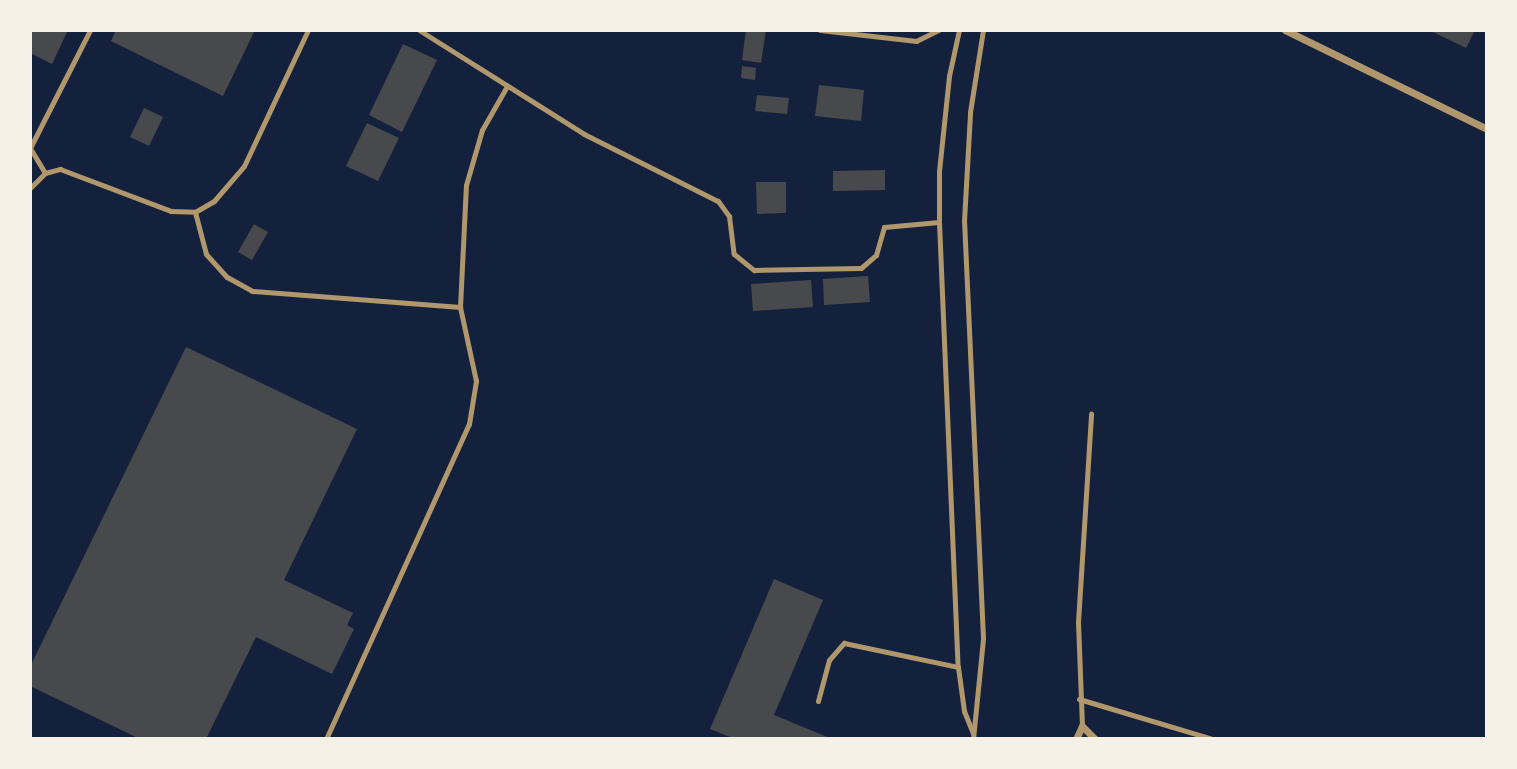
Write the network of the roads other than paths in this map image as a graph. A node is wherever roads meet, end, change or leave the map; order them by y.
1 (90, 30) edge
2 (308, 30) edge
3 (419, 30) edge
4 (820, 30) edge
5 (939, 30) edge
6 (959, 30) edge
7 (983, 30) edge
8 (1285, 30) edge
9 (507, 86) junction
10 (1487, 130) edge
11 (30, 148) edge
12 (45, 173) junction
13 (30, 188) edge
14 (195, 212) junction
15 (939, 222) junction
16 (460, 307) junction
17 (1091, 413) dead end
18 (958, 667) junction
19 (1079, 699) junction
20 (818, 701) dead end
21 (1082, 726) junction
22 (973, 737) edge
23 (326, 739) edge
24 (1076, 739) edge
25 (1095, 739) edge
26 (1212, 739) edge

1 - 11 lane
2 - 14 lane
3 - 9 lane
4 - 5 lane
6 - 15 lane
7 - 22 lane
8 - 10 street
9 - 15 lane
9 - 16 lane
11 - 12 lane
12 - 13 lane
12 - 14 lane
14 - 16 lane
15 - 18 lane
16 - 23 lane
17 - 19 lane
18 - 20 lane
18 - 22 lane
19 - 21 lane
19 - 26 lane
21 - 24 street
21 - 25 street

